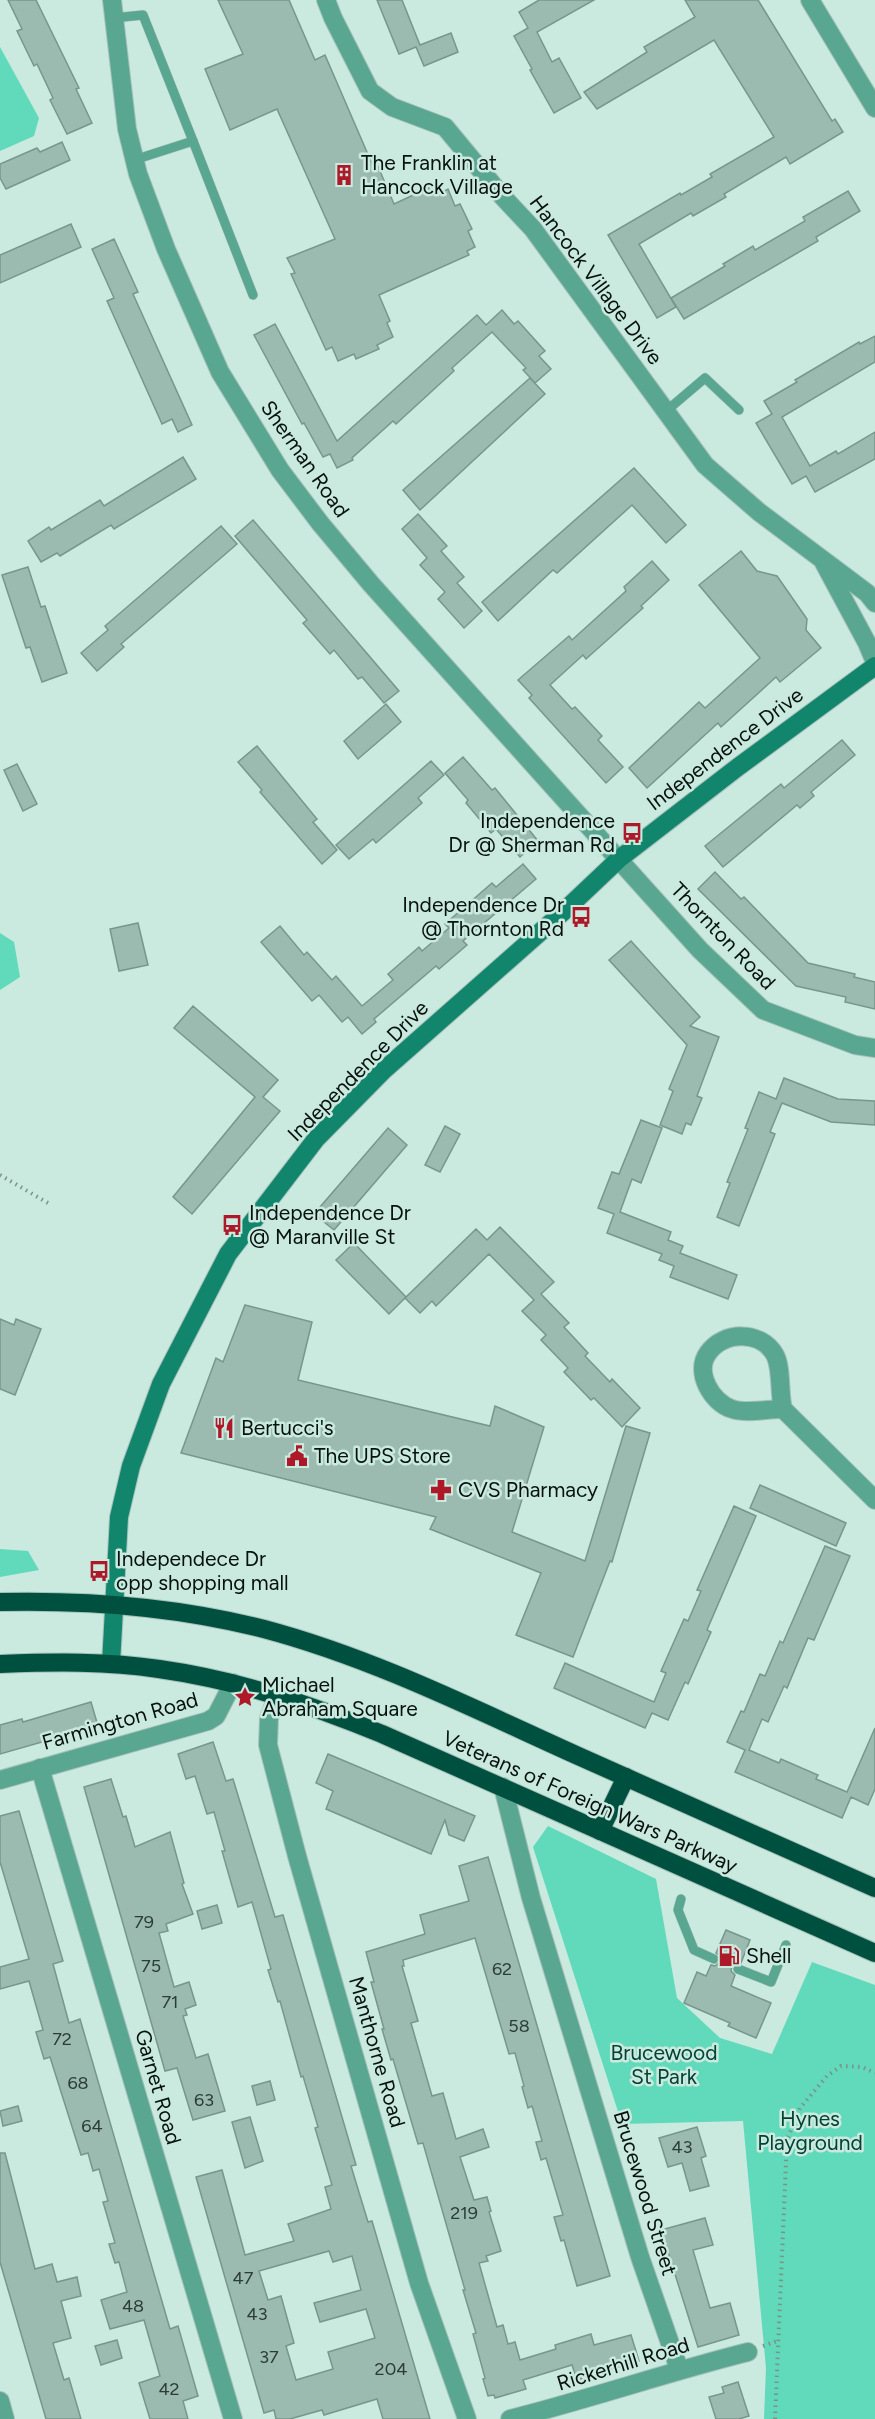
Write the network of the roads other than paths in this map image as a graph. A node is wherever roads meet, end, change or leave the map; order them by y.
1 (112, 0) edge
2 (326, 0) edge
3 (810, 0) edge
4 (113, 18) junction
5 (875, 108) edge
6 (193, 141) junction
7 (134, 160) junction
8 (253, 295) dead end
9 (739, 410) dead end
10 (665, 412) junction
11 (821, 559) junction
12 (875, 603) edge
13 (875, 664) edge
14 (619, 859) junction
15 (875, 1048) edge
16 (783, 1409) junction
17 (875, 1500) edge
18 (0, 1602) edge
19 (114, 1604) junction
20 (0, 1664) edge
21 (111, 1664) junction
22 (233, 1683) junction
23 (278, 1695) junction
24 (40, 1768) junction
25 (626, 1777) junction
26 (0, 1780) edge
27 (503, 1788) junction
28 (600, 1831) junction
29 (875, 1888) edge
30 (681, 1899) dead end
31 (786, 1945) dead end
32 (875, 1953) edge
33 (714, 1959) dead end
34 (738, 1970) dead end
35 (748, 2352) dead end
36 (679, 2369) junction
37 (0, 2401) edge
38 (5, 2419) edge
39 (233, 2419) edge
40 (467, 2419) edge
41 (510, 2419) edge

1 - 4 street, Sherman Road
2 - 10 street, Hancock Village Drive
3 - 5 street
4 - 6 lane
4 - 7 street, Sherman Road
6 - 7 lane
6 - 8 lane
7 - 14 street, Sherman Road
9 - 10 lane
10 - 11 street, Hancock Village Drive
11 - 12 street, Hancock Village Drive
11 - 13 street, Hancock Village Drive
13 - 14 main road, Independence Drive
14 - 15 street, Thornton Road
14 - 19 main road, Independence Drive
16 - 16 street
16 - 17 street
18 - 19 highway, Veterans of Foreign Wars Parkway
19 - 21 main road, Independence Drive
19 - 25 highway, Veterans of Foreign Wars Parkway
20 - 21 highway, Veterans of Foreign Wars Parkway
21 - 22 highway, Veterans of Foreign Wars Parkway
22 - 23 highway, Veterans of Foreign Wars Parkway
22 - 24 street, Farmington Road
23 - 27 highway, Veterans of Foreign Wars Parkway
23 - 40 street, Manthorne Road
24 - 26 street, Farmington Road
24 - 39 street, Garnet Road
25 - 28 highway
25 - 29 highway, Veterans of Foreign Wars Parkway
27 - 28 highway, Veterans of Foreign Wars Parkway
27 - 36 street, Brucewood Street
28 - 32 highway, Veterans of Foreign Wars Parkway
30 - 33 lane
31 - 34 lane
35 - 36 street, Rickerhill Road
36 - 41 street, Rickerhill Road
37 - 38 street

